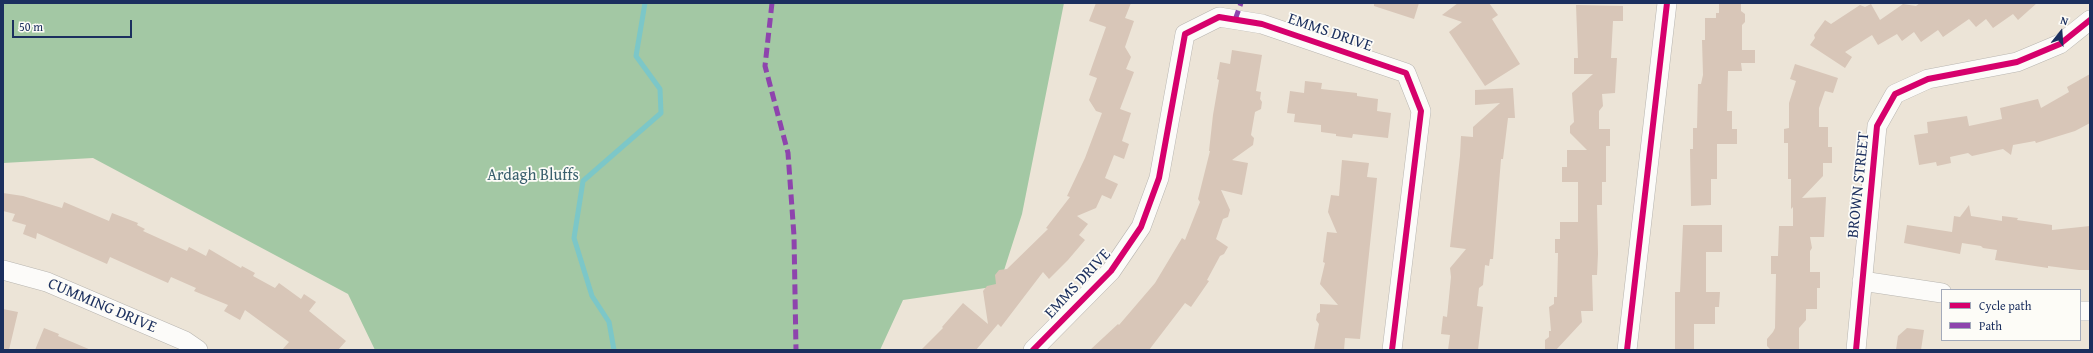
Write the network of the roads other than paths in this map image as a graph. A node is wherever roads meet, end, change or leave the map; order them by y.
1 (1667, 3) edge
2 (2090, 20) edge
3 (3, 270) edge
4 (1862, 281) junction
5 (1941, 293) edge
6 (198, 350) edge
7 (1033, 350) edge
8 (1392, 350) edge
9 (1628, 350) edge
10 (1856, 350) edge

1 - 9 street
2 - 4 street, BROWN STREET
3 - 6 street, CUMMING DRIVE
4 - 5 street
4 - 10 street, BROWN STREET
7 - 8 street, EMMS DRIVE

